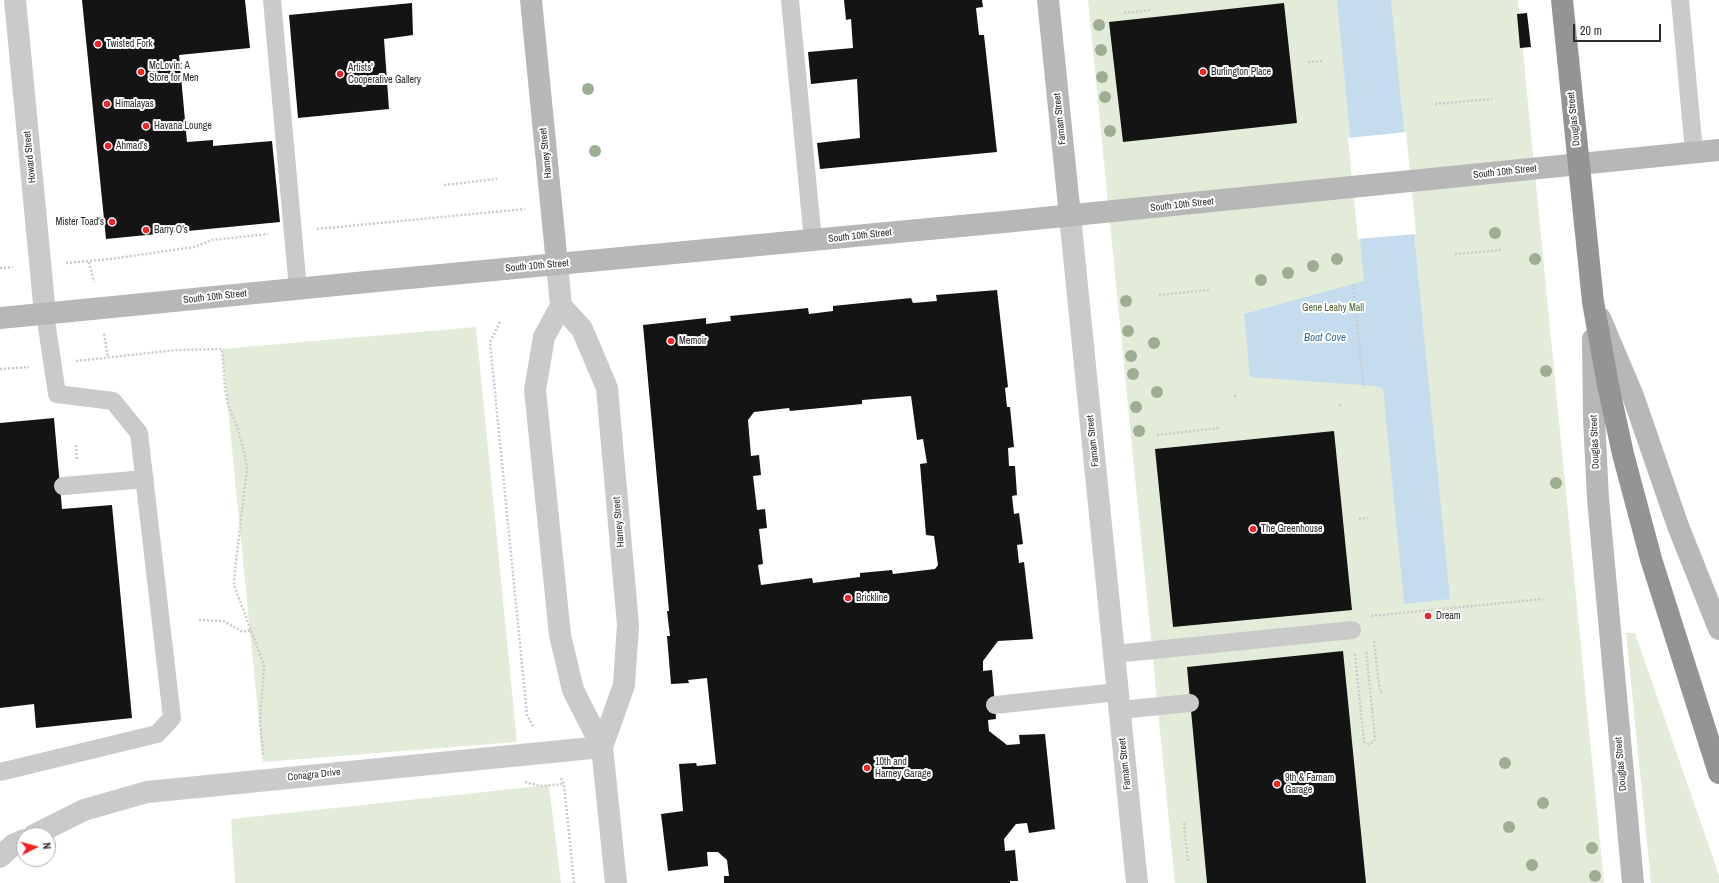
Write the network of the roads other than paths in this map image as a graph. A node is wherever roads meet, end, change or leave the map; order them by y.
1 (15, 0) edge
2 (272, 0) edge
3 (531, 0) edge
4 (790, 0) edge
5 (1048, 0) edge
6 (1562, 0) edge
7 (1680, 0) edge
8 (1719, 150) edge
9 (1694, 152) junction
10 (1579, 165) junction
11 (1070, 216) junction
12 (813, 241) junction
13 (557, 264) junction
14 (298, 289) junction
15 (1593, 302) junction
16 (561, 306) junction
17 (45, 314) junction
18 (0, 318) edge
19 (144, 479) junction
20 (63, 486) dead end
21 (1719, 629) edge
22 (1352, 630) road end
23 (1114, 654) junction
24 (1119, 701) junction
25 (1190, 703) dead end
26 (995, 705) dead end
27 (602, 747) junction
28 (0, 772) edge
29 (1719, 773) edge
30 (50, 827) edge
31 (16, 844) edge
32 (0, 857) edge
33 (616, 883) edge
34 (1137, 883) edge
35 (1633, 883) edge

1 - 17 street, Howard Street
2 - 14 lane
3 - 13 main road, Harney Street
4 - 12 lane
5 - 11 main road, Farnam Street
6 - 10 highway, Douglas Street
7 - 9 lane
8 - 9 main road, South 10th Street
9 - 10 main road, South 10th Street
10 - 11 main road, South 10th Street
10 - 15 highway, Douglas Street
11 - 12 main road, South 10th Street
11 - 23 street, Farnam Street
12 - 13 main road, South 10th Street
13 - 14 main road, South 10th Street
13 - 16 street, Harney Street
14 - 17 main road, South 10th Street
15 - 21 main road
15 - 29 highway
15 - 35 main road, Douglas Street
16 - 27 street, Harney Street
16 - 27 street, Harney Street
17 - 18 main road, South 10th Street
17 - 19 lane
19 - 20 lane
19 - 28 lane
22 - 23 lane
23 - 24 street, Farnam Street
24 - 25 lane
24 - 26 lane
24 - 34 street, Farnam Street
27 - 30 street, Conagra Drive
27 - 33 street, Harney Street
31 - 32 street

